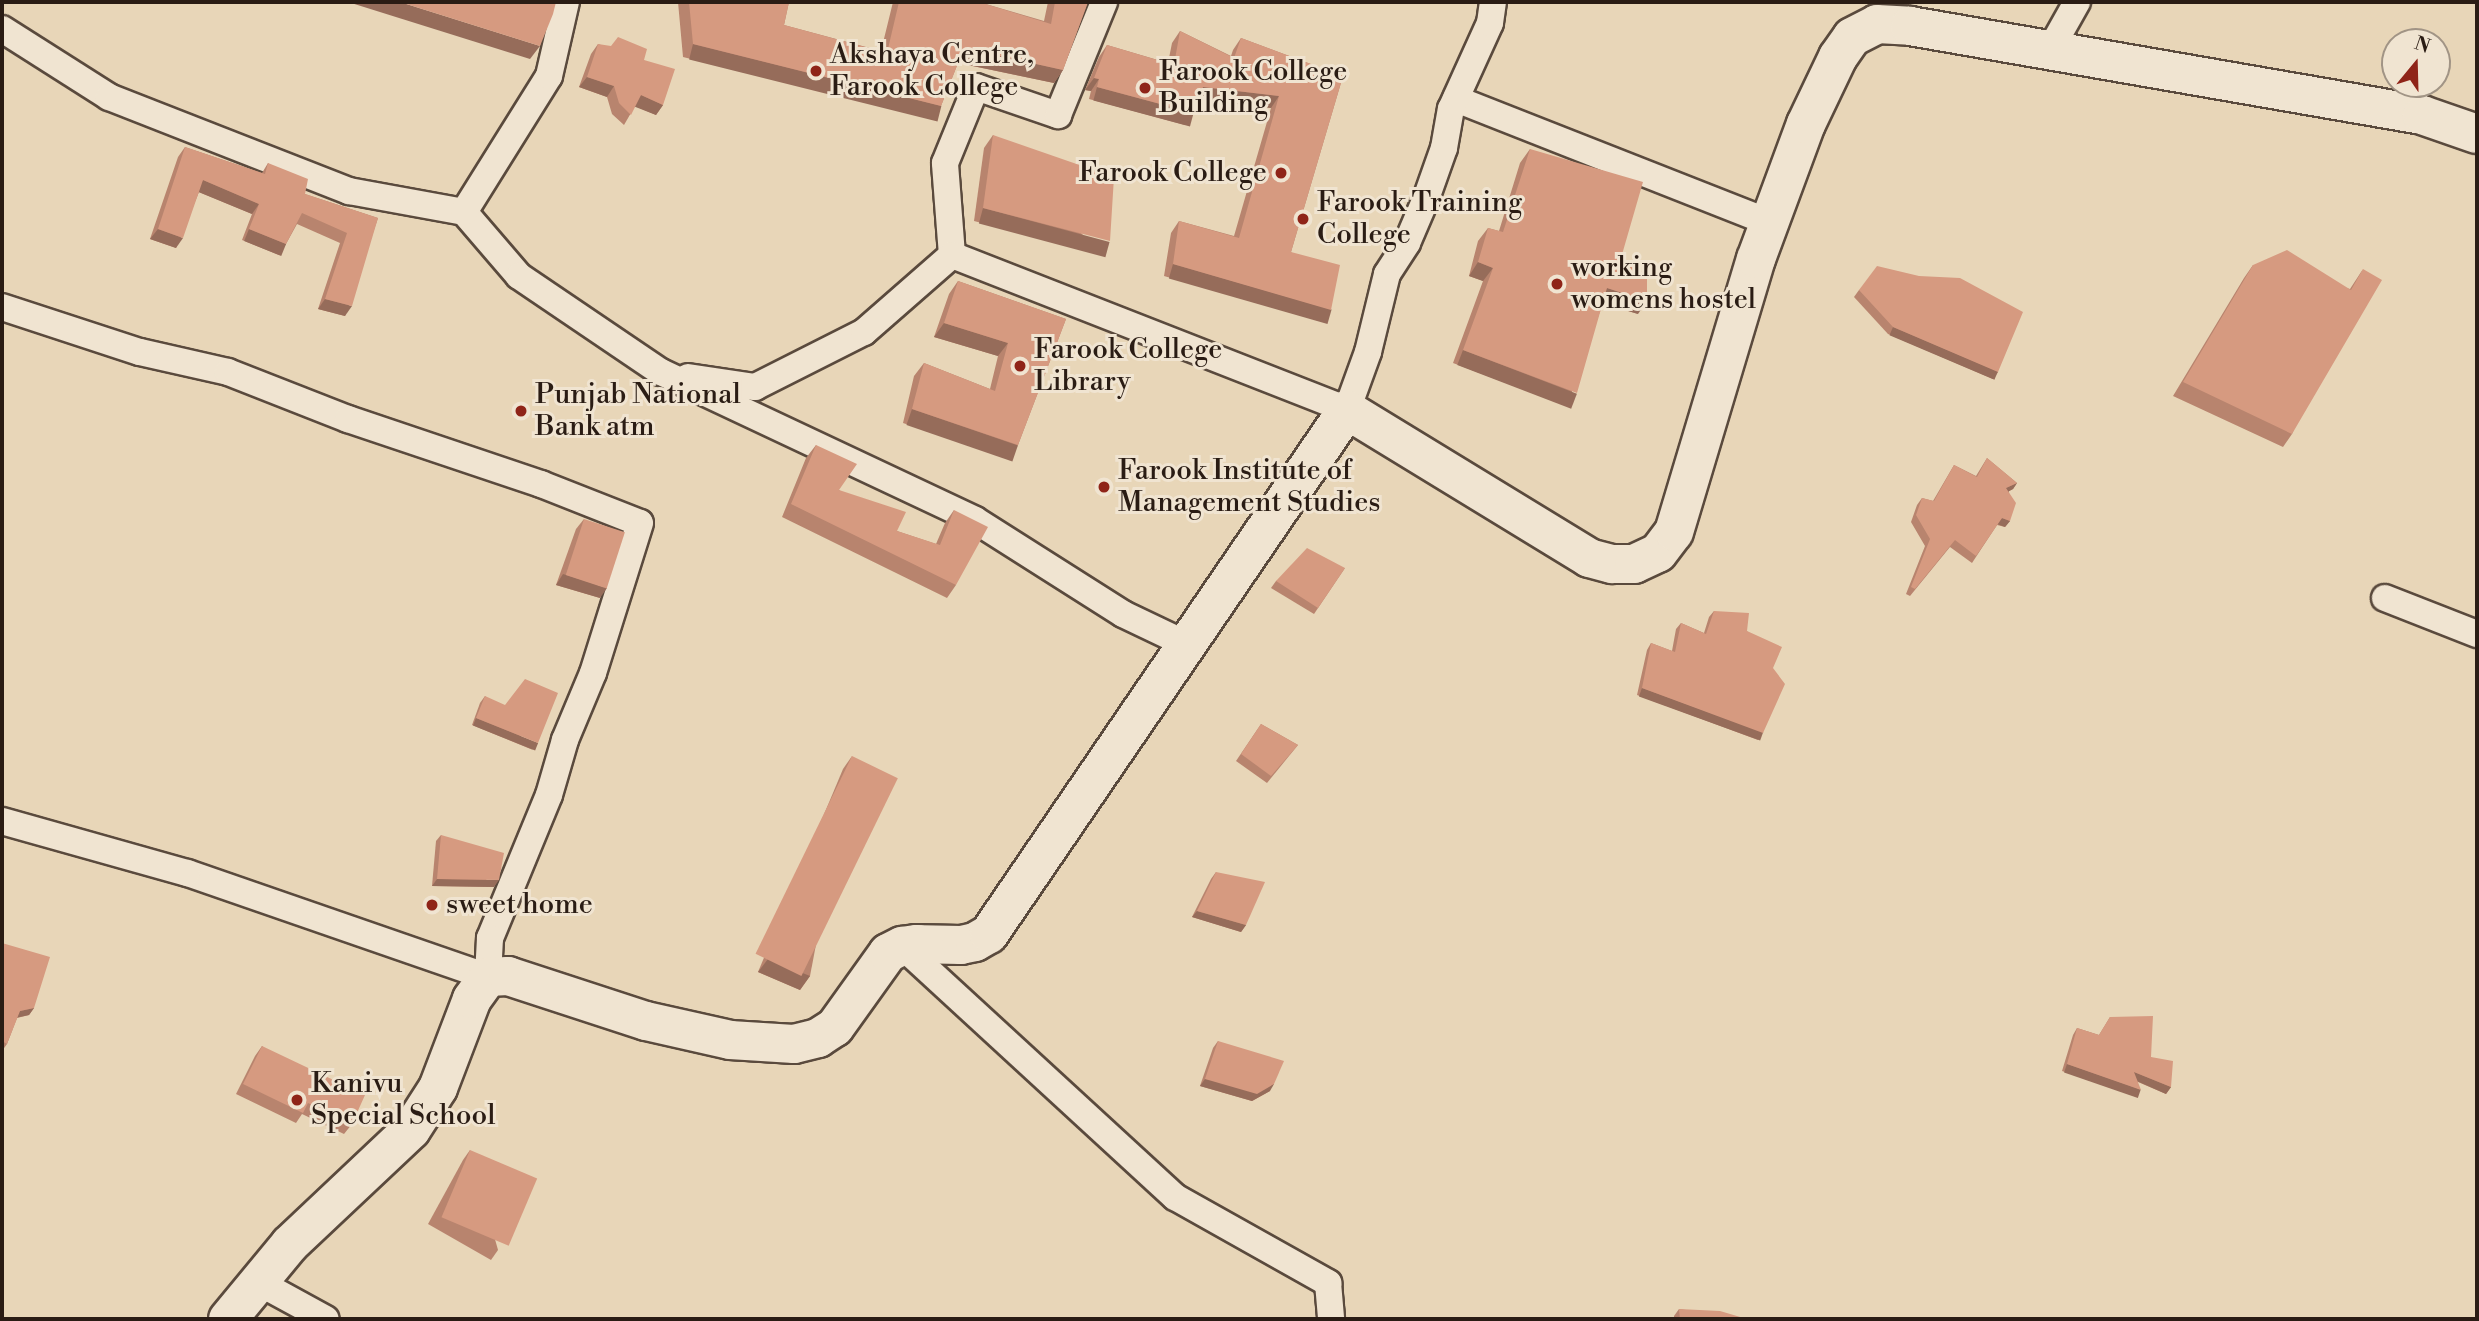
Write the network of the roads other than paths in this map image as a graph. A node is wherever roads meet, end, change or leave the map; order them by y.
1 (566, 2) edge
2 (1104, 2) edge
3 (1493, 2) edge
4 (2077, 2) edge
5 (2, 29) edge
6 (2050, 50) junction
7 (1456, 99) junction
8 (2477, 134) edge
9 (464, 212) junction
10 (1769, 222) junction
11 (951, 255) junction
12 (2, 307) edge
13 (661, 372) junction
14 (1346, 410) junction
15 (2385, 598) dead end
16 (2477, 634) edge
17 (1188, 645) junction
18 (2, 821) edge
19 (902, 946) junction
20 (488, 977) junction
21 (258, 1282) junction
22 (228, 1319) edge
23 (326, 1319) edge
24 (1331, 1319) edge

1 - 9 street
2 - 11 street
3 - 7 street
4 - 6 street
5 - 9 street
6 - 8 main road
6 - 10 main road
7 - 10 street
7 - 14 street
9 - 13 street
10 - 14 main road
11 - 13 street
11 - 14 street
12 - 20 street
13 - 17 street
14 - 17 main road
15 - 16 street
17 - 19 main road
18 - 20 street
19 - 20 main road
19 - 24 street
20 - 21 main road
21 - 22 main road
21 - 23 street

